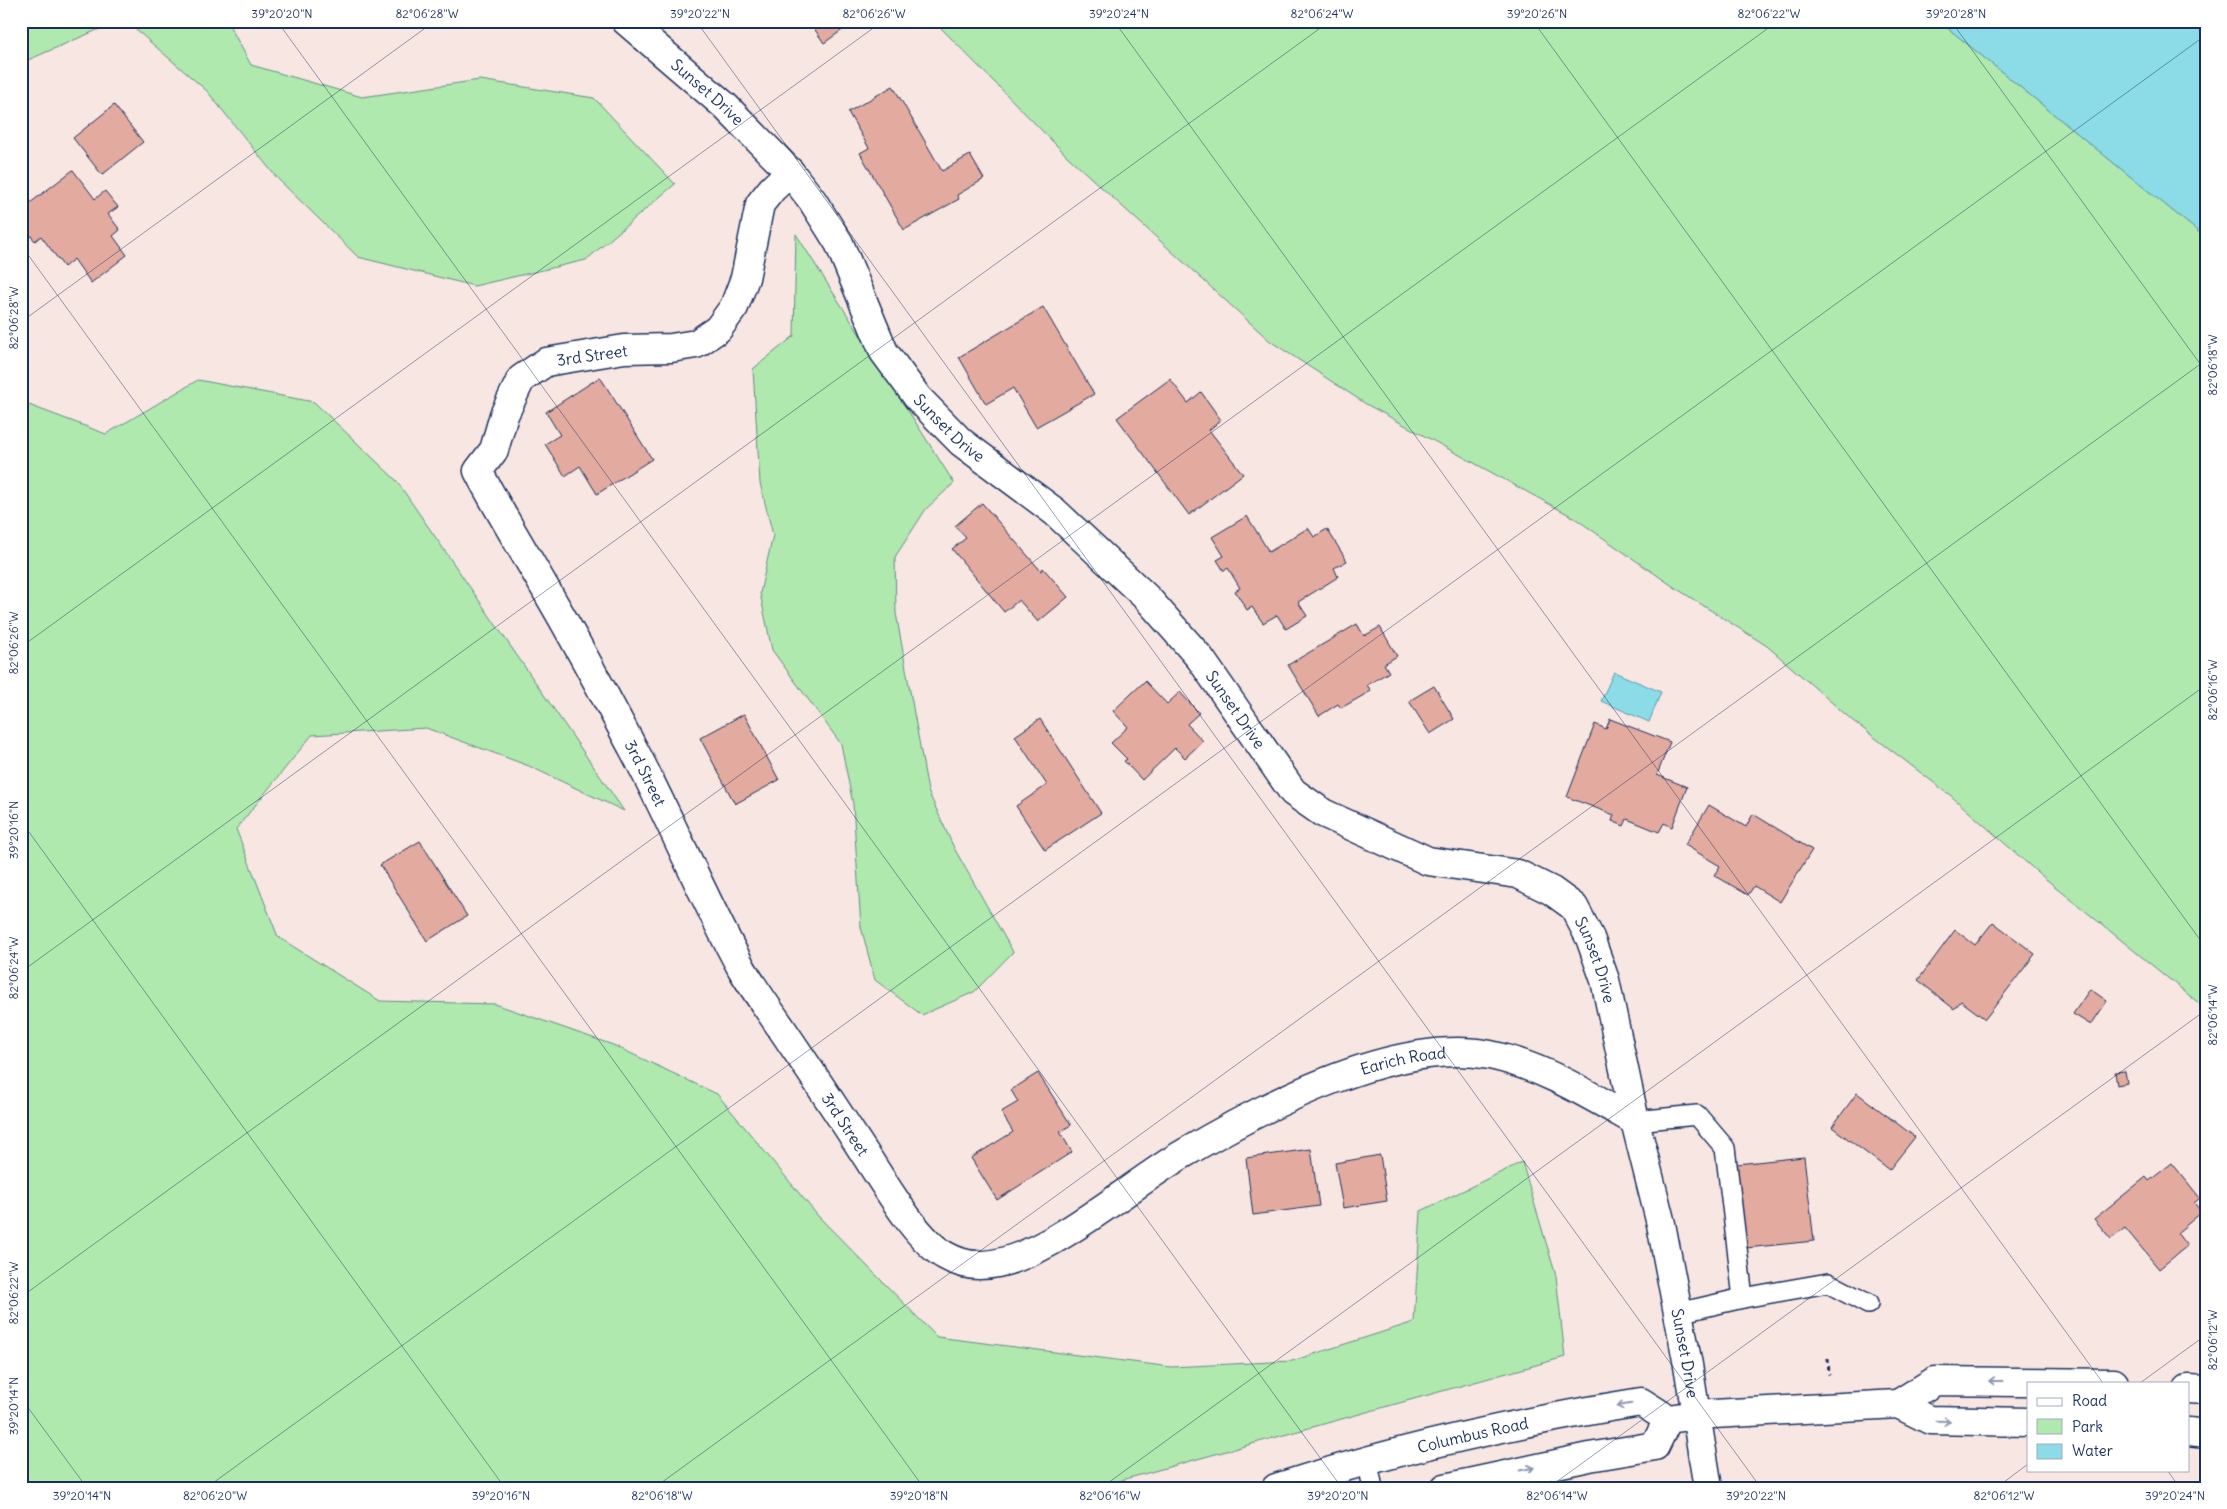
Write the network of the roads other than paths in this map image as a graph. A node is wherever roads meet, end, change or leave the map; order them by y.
1 (626, 21) edge
2 (790, 172) junction
3 (1635, 1121) junction
4 (1177, 1157) joint
5 (1743, 1298) junction
6 (1868, 1304) dead end
7 (1678, 1313) junction
8 (2054, 1382) edge
9 (2190, 1389) edge
10 (2206, 1390) edge
11 (1898, 1404) junction
12 (1695, 1415) junction
13 (1668, 1419) junction
14 (2027, 1422) edge
15 (2190, 1432) edge
16 (2206, 1434) edge
17 (1367, 1460) junction
18 (1276, 1488) edge
19 (1373, 1488) edge
20 (1445, 1488) edge
21 (1708, 1488) edge

1 - 2 street, Sunset Drive
2 - 3 street, Sunset Drive
2 - 4 street, 3rd Street
3 - 4 street, Earich Road
3 - 5 lane
3 - 7 street, Sunset Drive
5 - 6 lane
5 - 7 lane
7 - 12 street, Sunset Drive
8 -> 11 street
9 - 10 street
11 - 12 street
11 -> 14 street
12 - 13 street
12 - 21 street, Sunset Drive
13 -> 17 street, Columbus Road
20 -> 13 street
15 - 16 street
17 - 18 street, Columbus Road
17 - 19 lane

